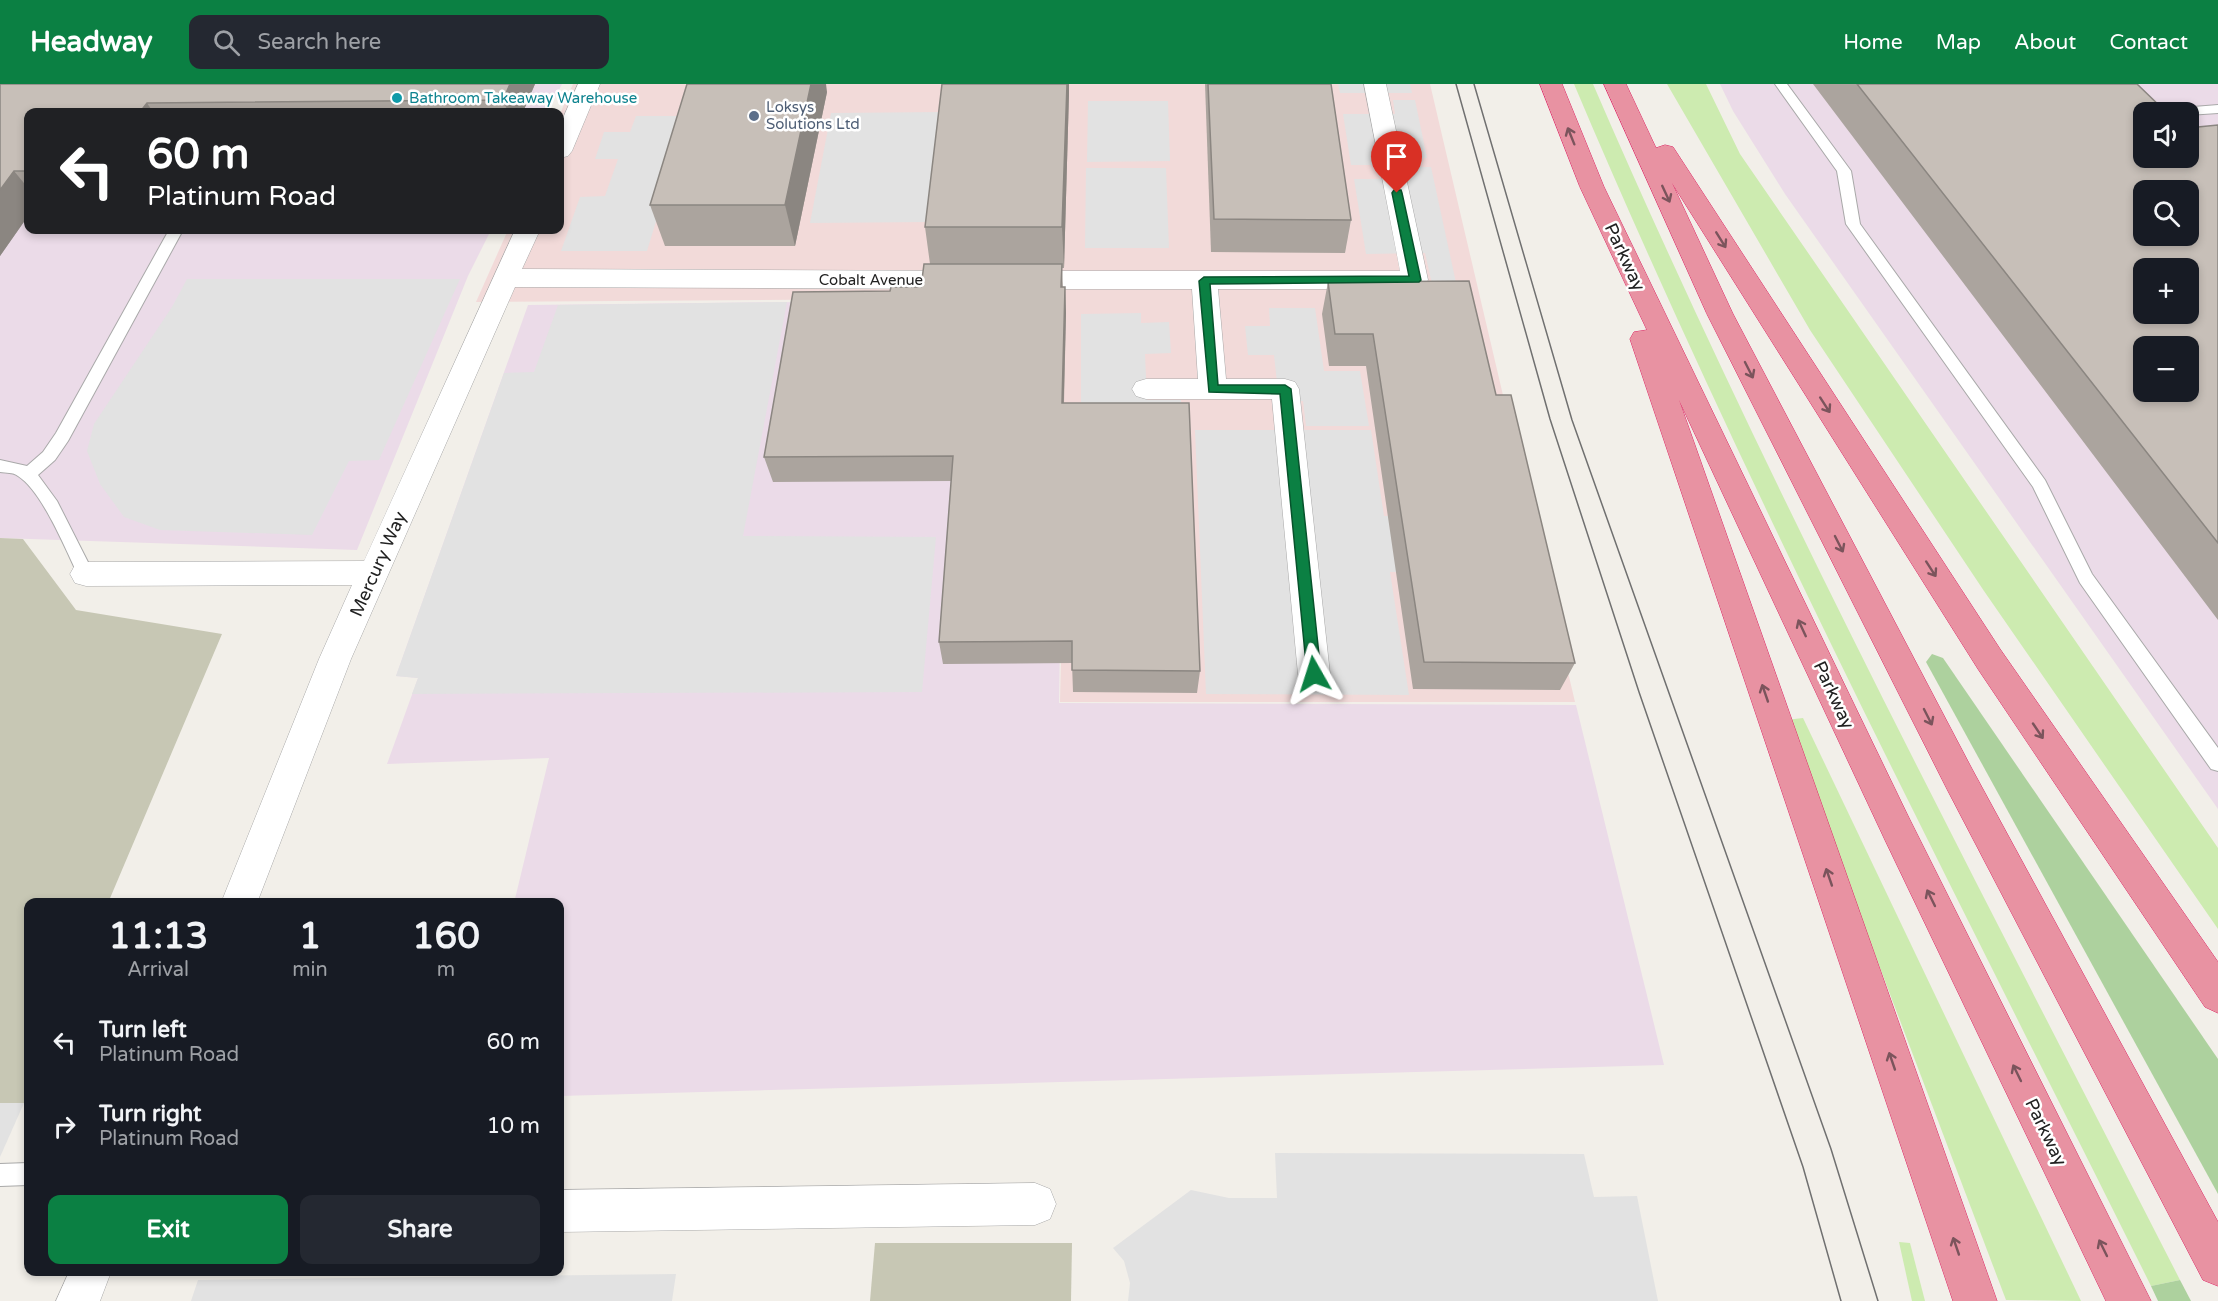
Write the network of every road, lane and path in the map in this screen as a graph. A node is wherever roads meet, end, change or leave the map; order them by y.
1 (589, 84) edge
2 (1375, 84) edge
3 (1551, 84) edge
4 (1615, 84) edge
5 (1622, 84) edge
6 (1781, 84) edge
7 (2218, 109) edge
8 (2199, 111) edge
9 (564, 142) edge
10 (1592, 187) junction
11 (174, 234) edge
12 (525, 234) edge
13 (506, 278) junction
14 (1204, 281) junction
15 (1146, 389) dead end
16 (1213, 389) junction
17 (0, 466) edge
18 (28, 474) junction
19 (374, 573) junction
20 (86, 574) joint
21 (1314, 674) dead end
22 (2218, 763) edge
23 (240, 898) edge
24 (2218, 994) edge
25 (24, 1174) edge
26 (0, 1175) edge
27 (1035, 1204) dead end
28 (564, 1211) edge
29 (2218, 1265) edge
30 (88, 1276) edge
31 (78, 1301) edge
32 (1975, 1301) edge
33 (2129, 1301) edge

1 - 9 street
2 - 14 street, Cobalt Avenue
10 -> 3 highway, Parkway
4 -> 29 highway
5 -> 24 highway
6 - 22 lane
7 - 8 lane
32 -> 10 highway
33 -> 10 highway, Parkway
11 - 18 lane
12 - 13 street, Mercury Way
13 - 14 street, Cobalt Avenue
13 - 19 street, Mercury Way
14 - 16 street
15 - 16 street
16 - 21 street
17 - 18 lane
18 - 20 lane
19 - 20 street
19 - 23 street, Mercury Way
25 - 26 lane
27 - 28 street
30 - 31 street

